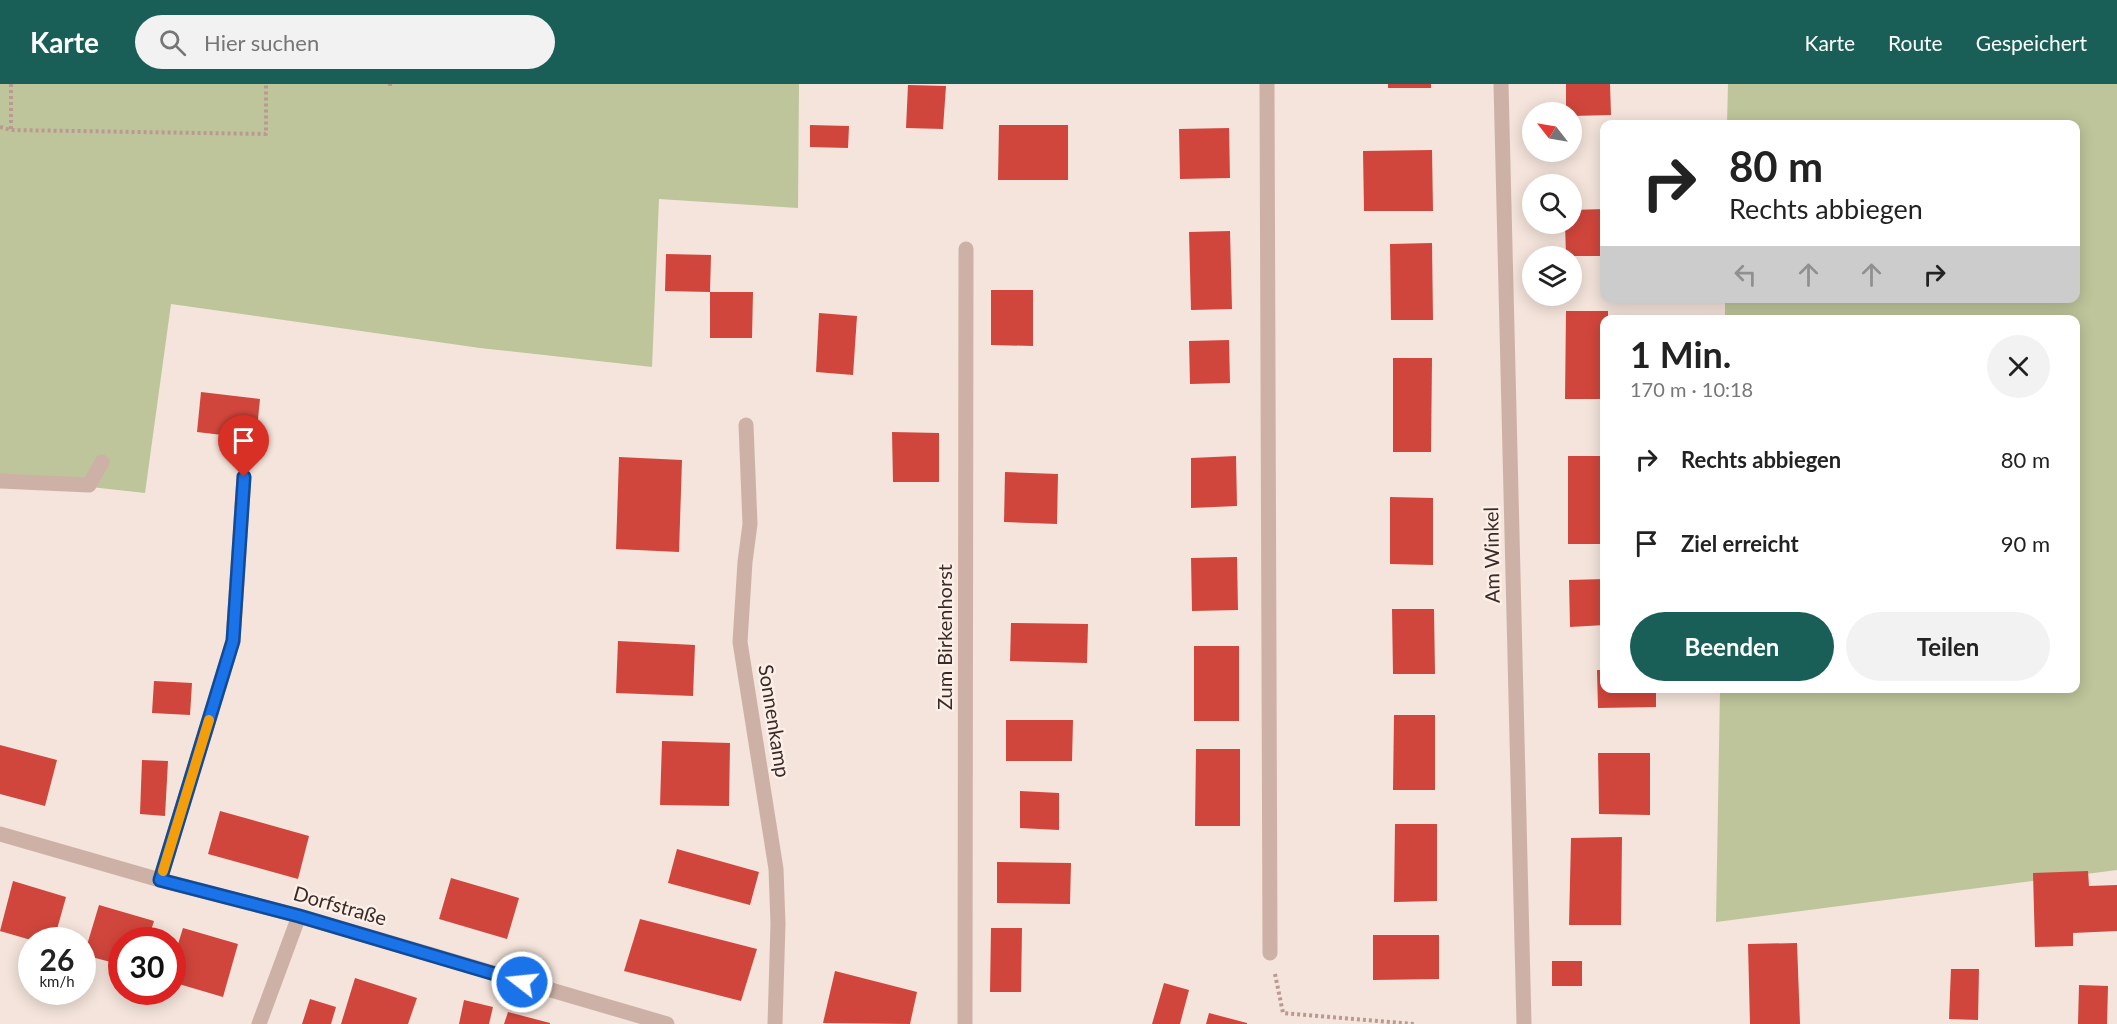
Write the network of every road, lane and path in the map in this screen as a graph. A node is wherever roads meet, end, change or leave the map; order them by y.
1 (11, 84) edge
2 (266, 84) edge
3 (1267, 84) edge
4 (1501, 84) edge
5 (0, 127) edge
6 (11, 130) junction
7 (966, 249) dead end
8 (746, 425) dead end
9 (102, 462) dead end
10 (244, 477) dead end
11 (0, 481) edge
12 (0, 834) edge
13 (160, 880) junction
14 (299, 916) junction
15 (1270, 953) joint
16 (259, 1024) edge
17 (666, 1024) edge
18 (775, 1024) edge
19 (966, 1024) edge
20 (1414, 1024) edge
21 (1524, 1024) edge

1 - 6 path
2 - 6 path
3 - 15 street
4 - 21 street, Am Winkel
5 - 6 path
7 - 19 street, Zum Birkenhorst
8 - 18 street, Sonnenkamp
9 - 11 street
10 - 13 street
12 - 13 street, Dorfstraße
13 - 14 street, Dorfstraße
14 - 16 street
14 - 17 street, Dorfstraße
15 - 20 path

